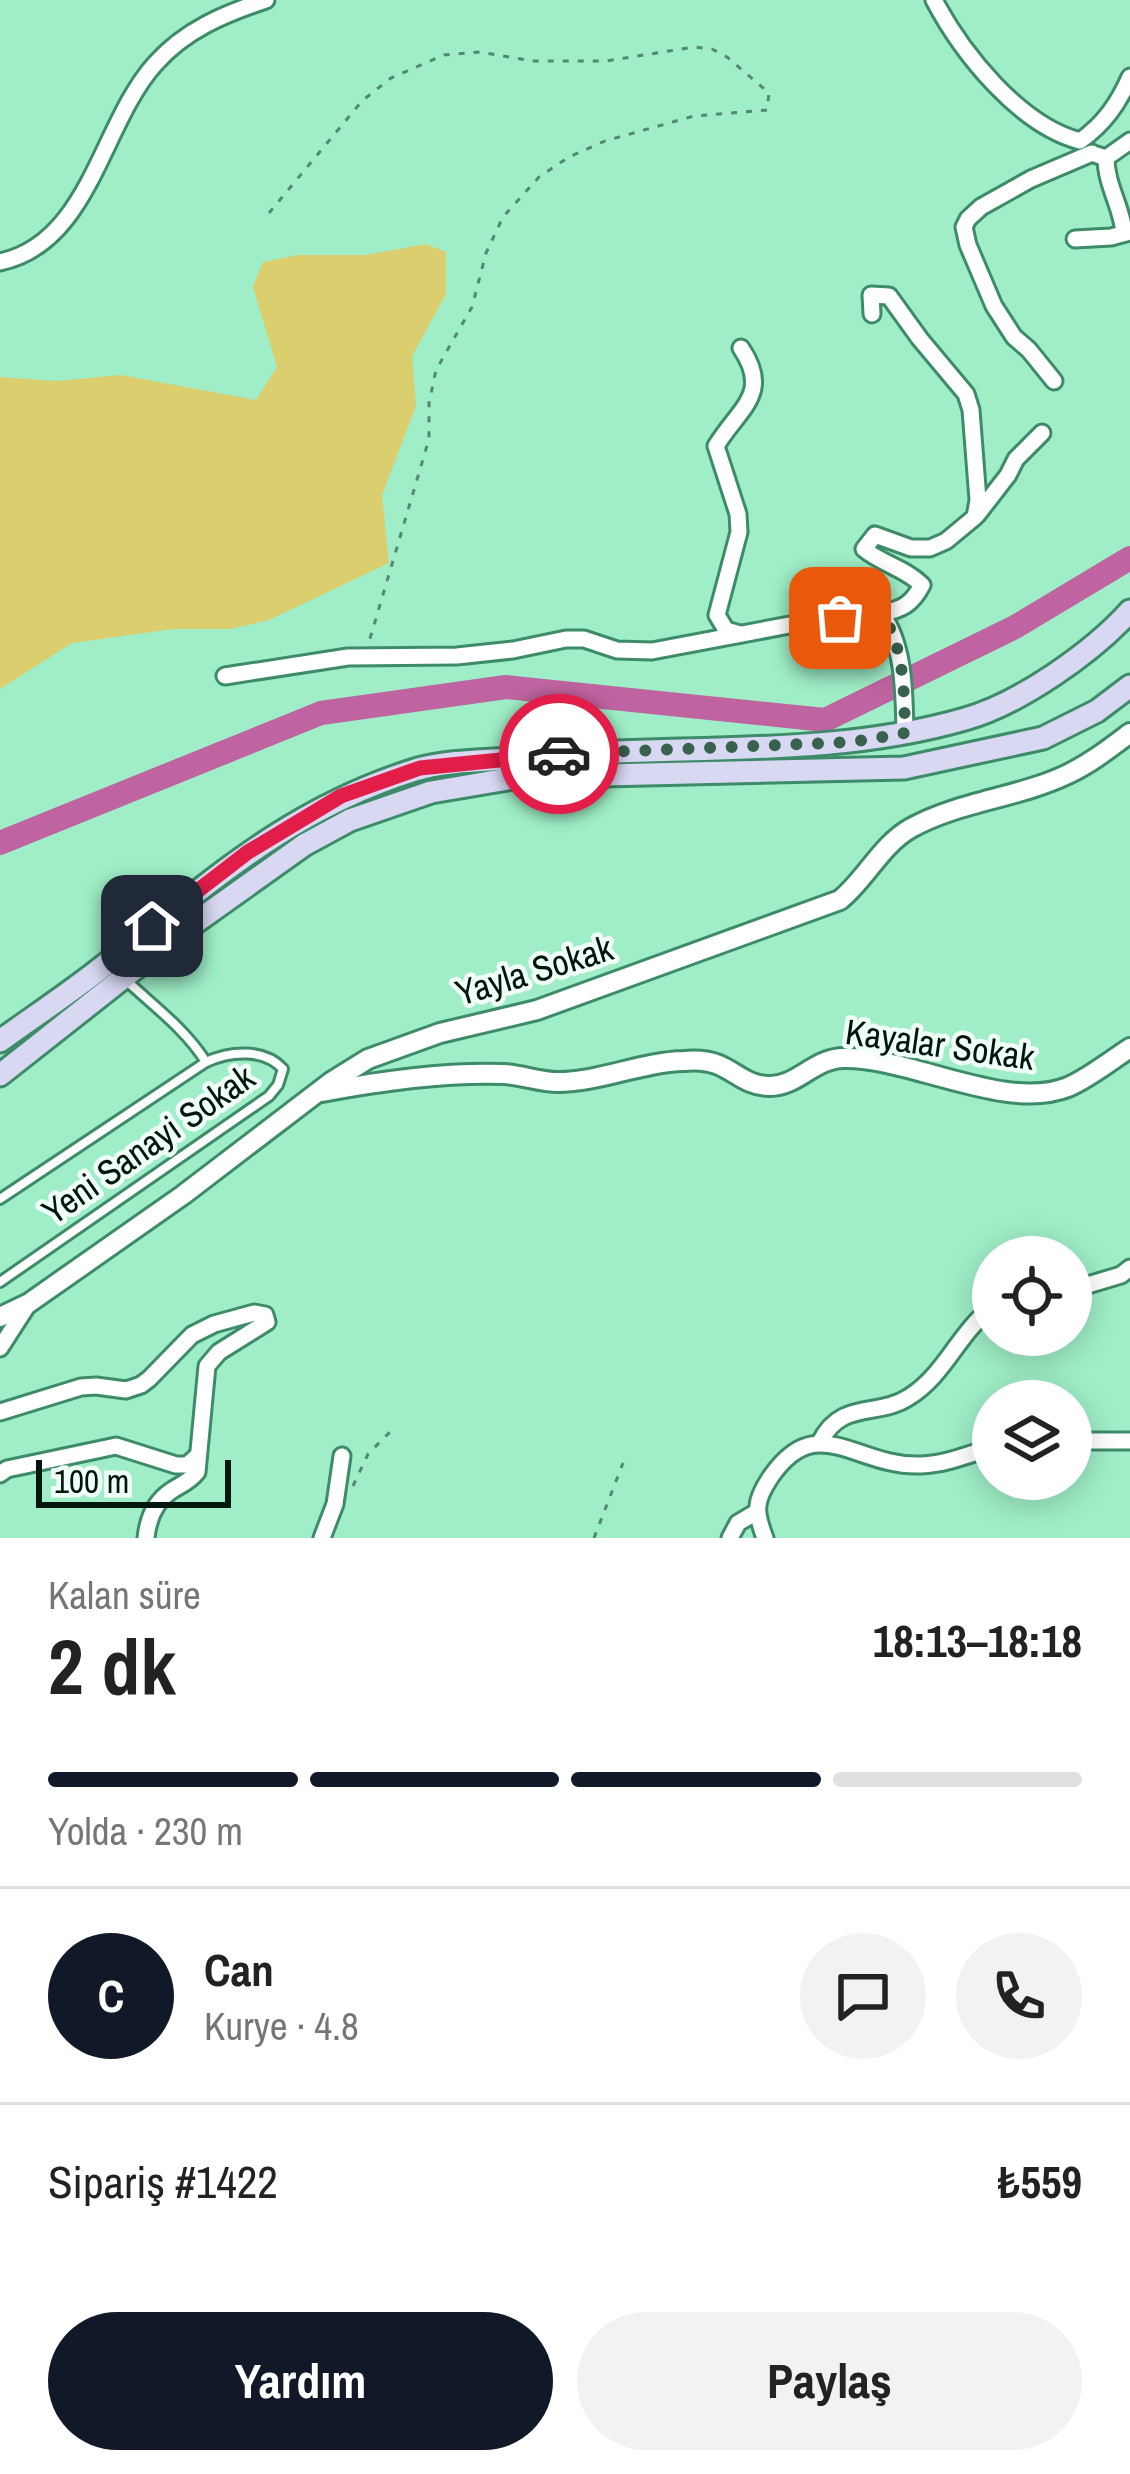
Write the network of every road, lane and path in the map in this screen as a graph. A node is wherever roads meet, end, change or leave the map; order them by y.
1 (934, 0) edge
2 (257, 2) edge
3 (1130, 77) edge
4 (1130, 141) edge
5 (1093, 151) junction
6 (269, 213) dead end
7 (1127, 232) edge
8 (1075, 239) dead end
9 (0, 262) edge
10 (872, 314) dead end
11 (741, 348) dead end
12 (1054, 381) dead end
13 (1042, 433) dead end
14 (975, 517) junction
15 (1130, 612) edge
16 (881, 613) junction
17 (743, 634) junction
18 (1130, 637) edge
19 (366, 656) junction
20 (225, 676) dead end
21 (1130, 686) edge
22 (905, 733) junction
23 (1130, 733) edge
24 (124, 978) junction
25 (0, 1041) edge
26 (1130, 1048) edge
27 (206, 1062) junction
28 (0, 1075) edge
29 (316, 1093) junction
30 (0, 1199) edge
31 (1130, 1268) edge
32 (0, 1282) edge
33 (1092, 1284) edge
34 (29, 1303) junction
35 (0, 1317) edge
36 (972, 1327) edge
37 (0, 1348) edge
38 (0, 1412) edge
39 (393, 1429) dead end
40 (1092, 1441) edge
41 (1130, 1441) edge
42 (820, 1442) junction
43 (972, 1454) edge
44 (342, 1456) dead end
45 (196, 1457) junction
46 (623, 1462) dead end
47 (0, 1474) edge
48 (349, 1497) dead end
49 (755, 1514) junction
50 (146, 1538) edge
51 (322, 1538) edge
52 (594, 1538) edge
53 (730, 1538) edge
54 (765, 1538) edge

1 - 5 street
2 - 9 street
3 - 5 street
4 - 5 street
5 - 7 street
5 - 12 street
6 - 19 path
7 - 8 street
10 - 14 street
11 - 17 street
13 - 14 street
14 - 16 street
15 - 18 main road
15 - 22 main road
16 - 17 street
16 - 22 street
17 - 19 street
19 - 20 street
21 - 24 main road
22 - 25 main road
23 - 29 street, Yayla Sokak
24 - 27 lane
24 - 28 main road
26 - 29 street, Kayalar Sokak
27 - 30 lane, Yeni Sanayi Sokak
27 - 32 lane, Yeni Sanayi Sokak
29 - 34 street, Yayla Sokak
31 - 33 street
34 - 35 street
34 - 37 street, Yayla Sokak
36 - 42 street
38 - 45 street
39 - 48 path
40 - 41 street
42 - 43 street
42 - 49 street
44 - 51 street
45 - 47 street
45 - 50 street
46 - 52 path
49 - 53 street
49 - 54 street

